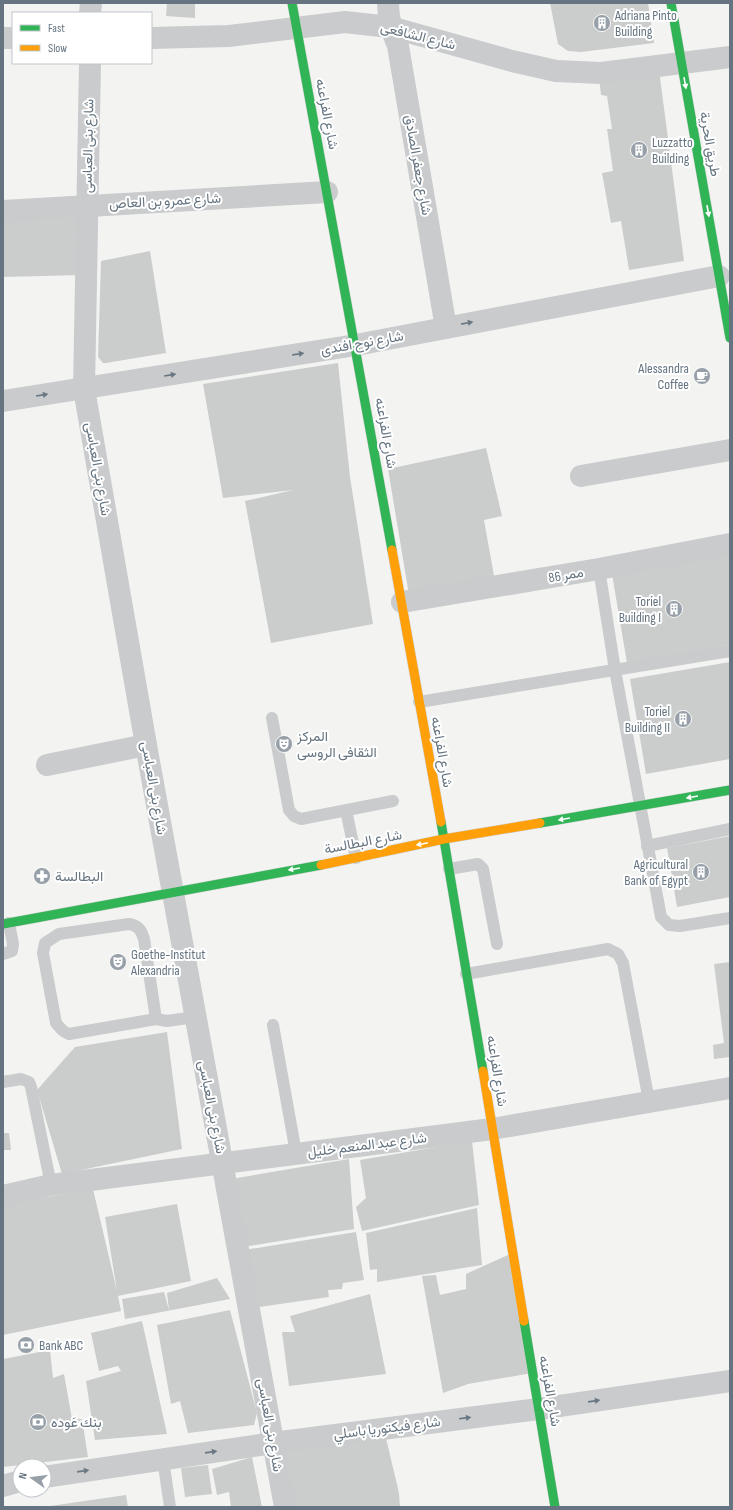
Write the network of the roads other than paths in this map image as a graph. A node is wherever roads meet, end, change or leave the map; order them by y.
1 (292, 3) edge
2 (388, 3) edge
3 (671, 3) edge
4 (296, 27) junction
5 (390, 27) junction
6 (152, 38) edge
7 (730, 57) edge
8 (90, 64) edge
9 (682, 64) junction
10 (327, 192) junction
11 (87, 206) junction
12 (3, 211) edge
13 (719, 276) junction
14 (446, 328) junction
15 (730, 338) edge
16 (356, 345) junction
17 (84, 389) junction
18 (3, 401) edge
19 (730, 450) edge
20 (581, 476) dead end
21 (730, 544) edge
22 (599, 569) junction
23 (402, 602) junction
24 (730, 651) edge
25 (615, 670) junction
26 (419, 702) junction
27 (272, 718) dead end
28 (146, 745) junction
29 (46, 765) dead end
30 (730, 790) edge
31 (393, 801) dead end
32 (640, 806) junction
33 (346, 810) junction
34 (730, 829) edge
35 (444, 839) junction
36 (647, 846) junction
37 (356, 858) junction
38 (449, 869) junction
39 (172, 892) junction
40 (730, 918) edge
41 (6, 924) edge
42 (498, 944) dead end
43 (3, 954) edge
44 (466, 974) junction
45 (195, 1017) junction
46 (156, 1019) junction
47 (273, 1024) dead end
48 (3, 1082) edge
49 (730, 1088) edge
50 (649, 1101) junction
51 (492, 1130) junction
52 (296, 1153) junction
53 (223, 1163) junction
54 (51, 1186) junction
55 (3, 1196) edge
56 (730, 1382) edge
57 (539, 1409) junction
58 (273, 1443) junction
59 (162, 1459) junction
60 (52, 1476) edge
61 (170, 1507) edge
62 (285, 1507) edge
63 (555, 1507) edge

1 - 4 street, شارع الفراعنه
2 - 5 street, شارع جعفر الصادق
3 - 9 street, طريق الحرية
4 - 5 street, شارع الشافعى
4 - 6 street, شارع الشافعى
4 - 10 street, شارع الفراعنه
5 - 9 street, شارع الشافعى
5 - 14 street, شارع جعفر الصادق
7 - 9 street, شارع الشافعى
8 - 11 street, شارع بنى العباسى
9 -> 13 street, طريق الحرية
10 - 11 street, شارع عمرو بن العاص
10 - 16 street, شارع الفراعنه
11 - 12 street, شارع عمرو بن العاص
11 - 17 street, شارع بنى العباسى
14 -> 13 street, شارع نوح افندى
13 - 15 street, طريق الحرية
14 - 16 street, شارع نوح افندى
17 -> 16 street, شارع نوح افندى
16 - 23 street, شارع الفراعنه
18 -> 17 street, شارع نوح افندى
17 - 28 street, شارع بنى العباسى
19 - 20 street
21 - 22 street, ممر 86
22 - 23 street, ممر 86
22 - 25 lane
23 - 26 street, شارع الفراعنه
24 - 25 lane
25 - 26 lane
25 - 32 lane
26 - 35 street, شارع الفراعنه
27 - 33 lane
28 - 29 street
28 - 39 street, شارع بنى العباسى
30 -> 32 street, شارع البطالسة
31 - 33 lane
32 -> 35 street, شارع البطالسة
32 - 36 lane
33 - 37 lane
34 - 36 lane
35 -> 37 street, شارع البطالسة
35 - 38 street, شارع الفراعنه
36 - 40 lane
37 -> 39 street, شارع البطالسة
38 - 42 lane
38 - 44 street, شارع الفراعنه
39 - 41 street, شارع البطالسة
39 - 45 street, شارع بنى العباسى
41 - 43 lane
44 - 50 lane
44 - 51 street, شارع الفراعنه
45 - 46 lane
45 - 53 street, شارع بنى العباسى
46 - 46 lane
47 - 52 lane
48 - 54 lane
49 - 50 street, شارع عبد المنعم خليل
50 - 51 street, شارع عبد المنعم خليل
51 - 52 street, شارع عبد المنعم خليل
51 - 57 street, شارع الفراعنه
52 - 53 street, شارع عبد المنعم خليل
53 - 54 street, شارع عبد المنعم خليل
53 - 58 street, شارع بنى العباسى
54 - 55 street, شارع عبد المنعم خليل
57 -> 56 street, شارع فيكتوريا باسلي
58 -> 57 street, شارع فيكتوريا باسلي
57 - 63 street, شارع الفراعنه
59 -> 58 street, شارع فيكتوريا باسلي
58 - 62 street, شارع بنى العباسى
60 -> 59 street, شارع فيكتوريا باسلي
59 - 61 lane

